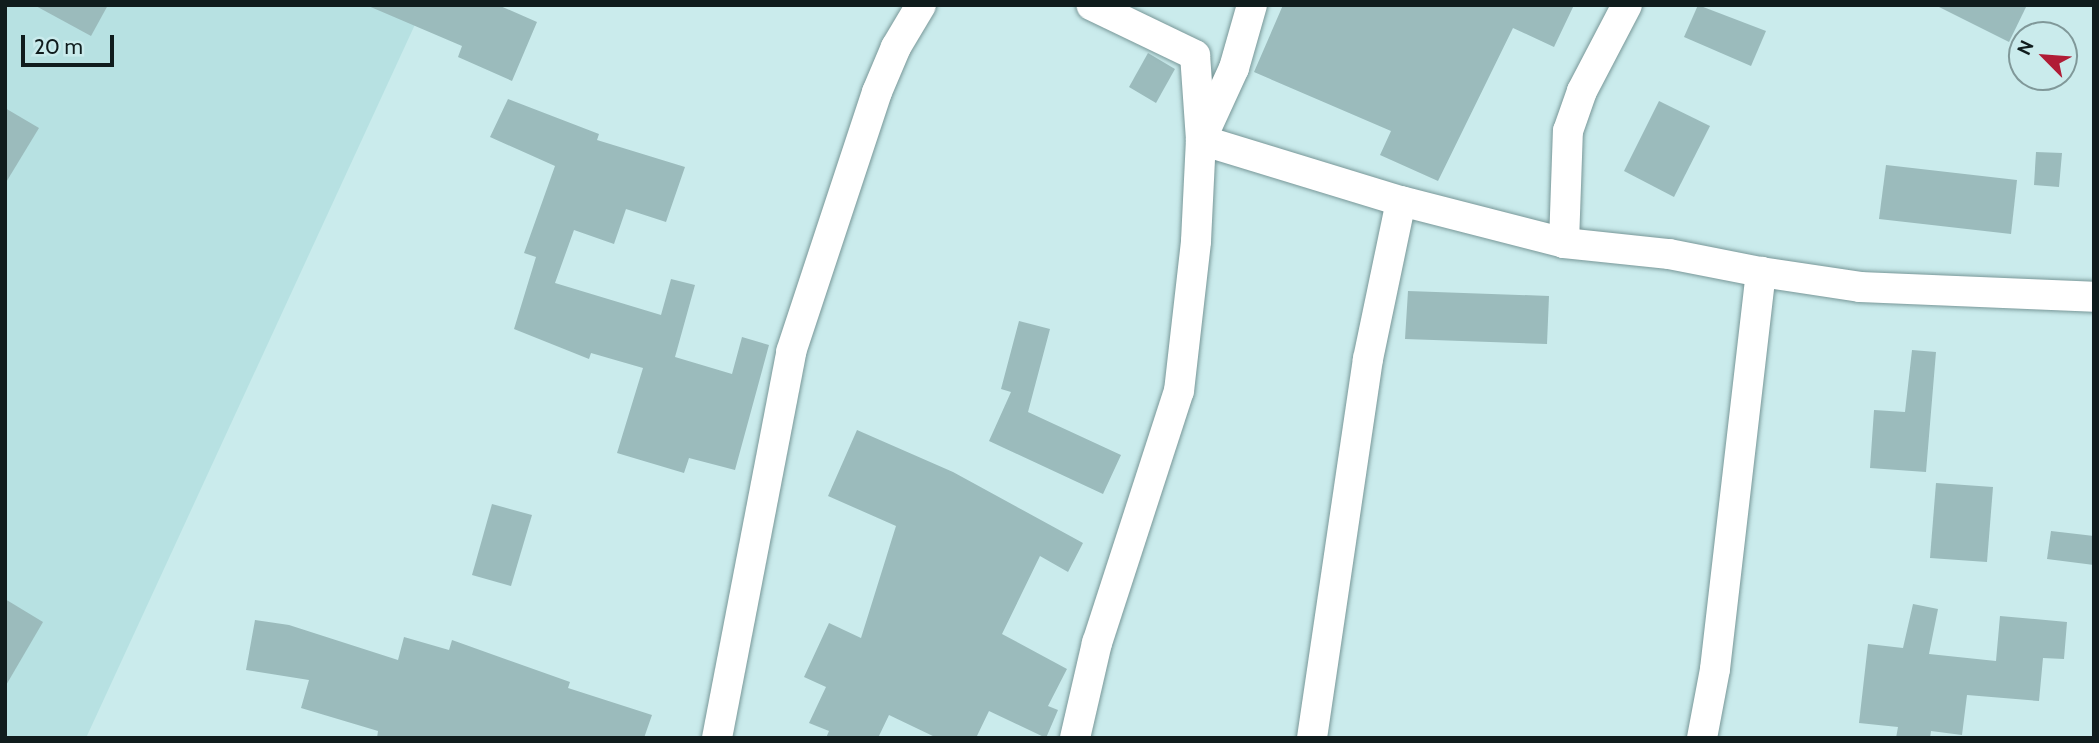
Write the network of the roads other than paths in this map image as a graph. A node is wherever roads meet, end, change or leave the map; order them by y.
1 (921, 5) edge
2 (1091, 5) edge
3 (1252, 5) edge
4 (1627, 5) edge
5 (1201, 140) junction
6 (1401, 201) junction
7 (1564, 243) junction
8 (1761, 272) junction
9 (2094, 297) edge
10 (717, 738) edge
11 (1075, 738) edge
12 (1312, 738) edge
13 (1702, 738) edge

1 - 10 street
2 - 5 street
3 - 5 street
4 - 7 street
5 - 6 street
5 - 11 street
6 - 7 street
6 - 12 street
7 - 8 street
8 - 9 street
8 - 13 street

